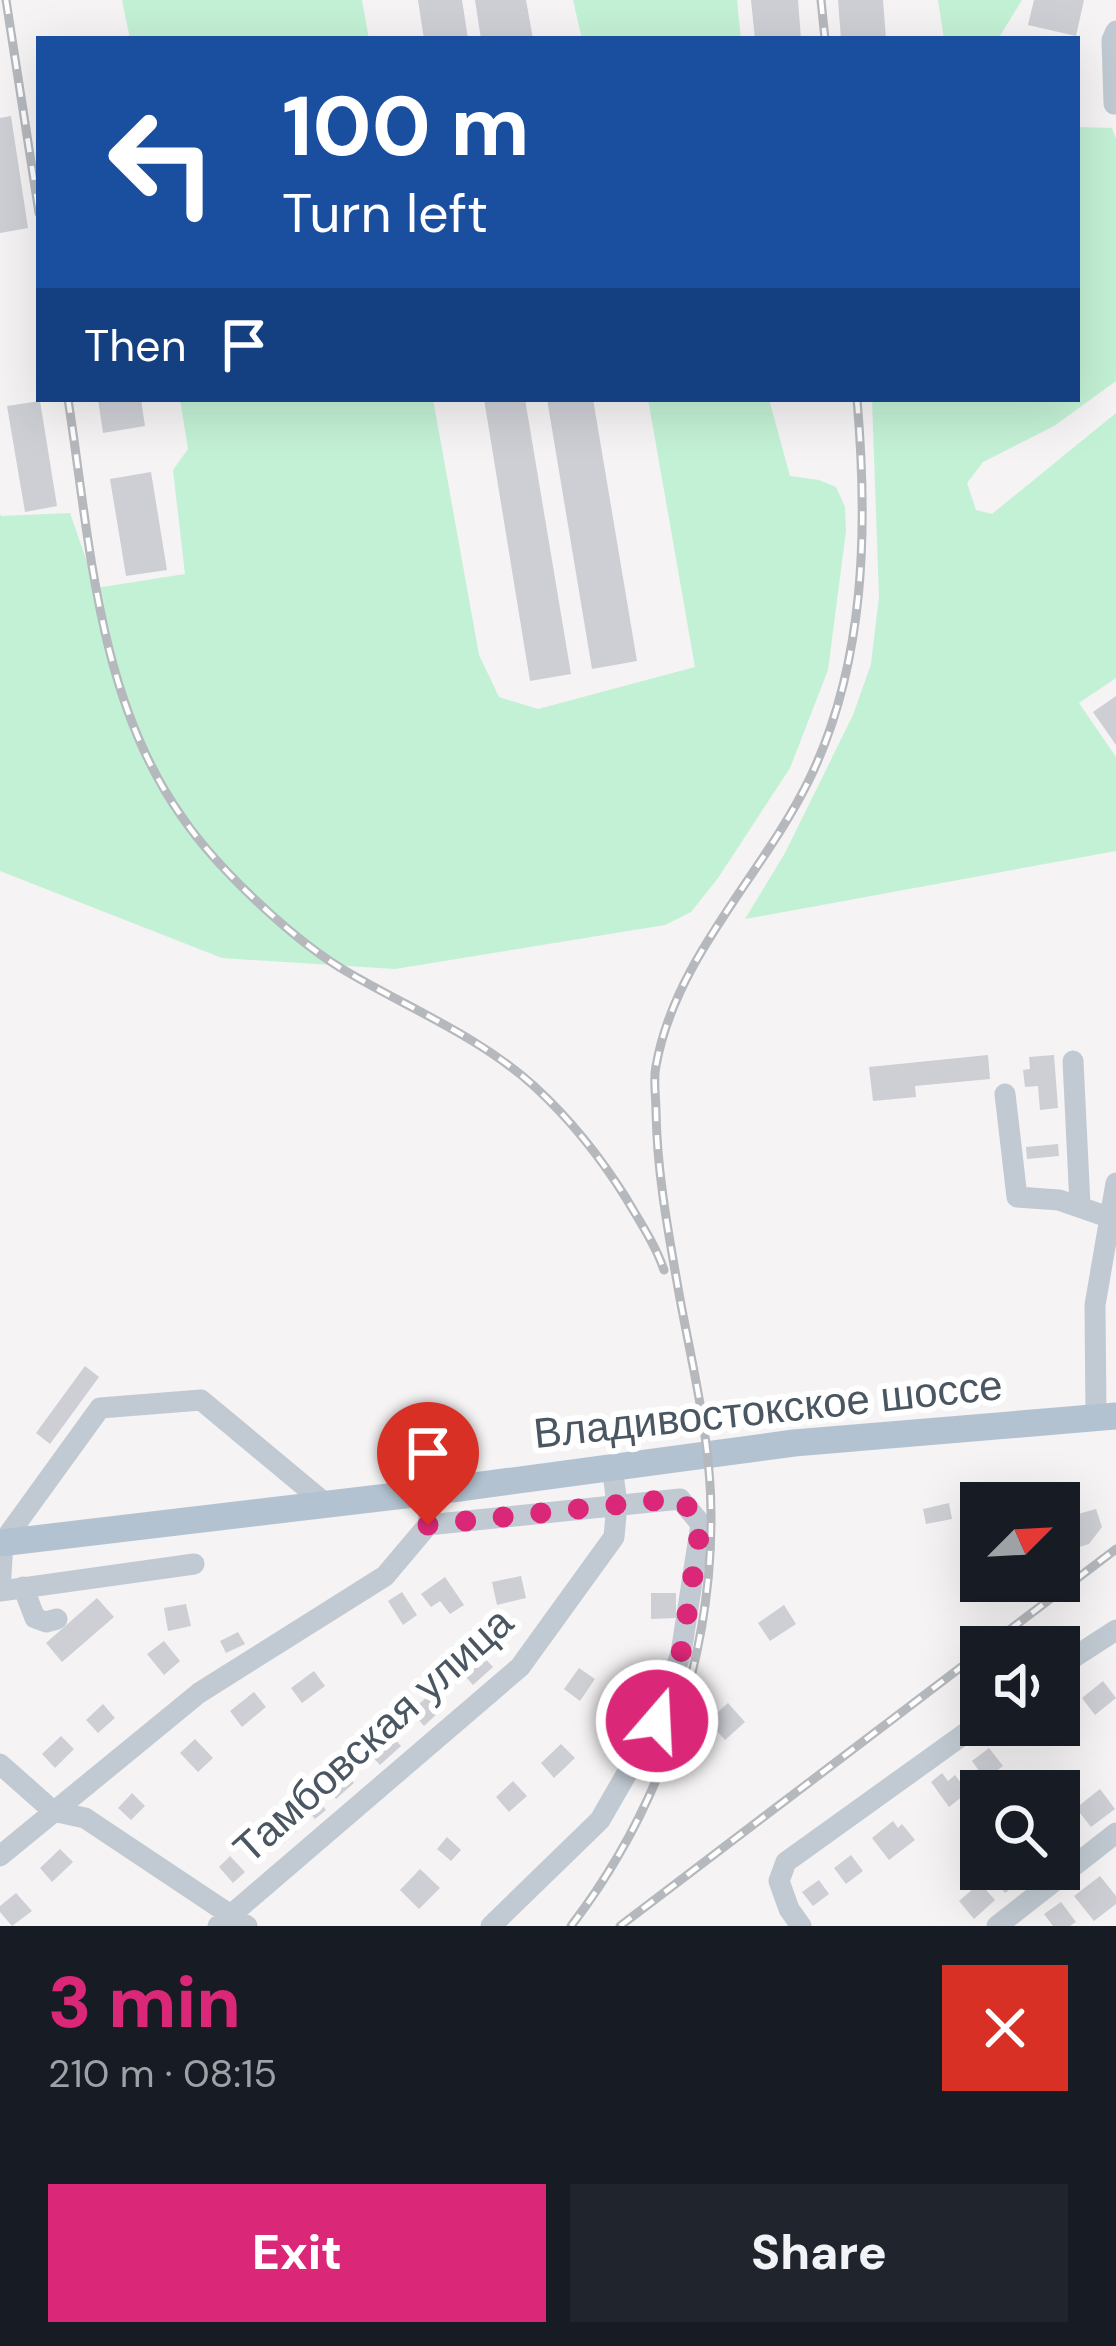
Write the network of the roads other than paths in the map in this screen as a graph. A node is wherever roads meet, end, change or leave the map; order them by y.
1 (1116, 31) edge
2 (1114, 104) edge
3 (1073, 1060) dead end
4 (1005, 1094) dead end
5 (1116, 1183) edge
6 (1080, 1205) junction
7 (1111, 1218) junction
8 (1106, 1416) edge
9 (612, 1466) junction
10 (430, 1492) junction
11 (326, 1504) junction
12 (617, 1504) junction
13 (428, 1525) junction
14 (2, 1543) edge
15 (194, 1564) dead end
16 (8, 1590) edge
17 (57, 1618) dead end
18 (1116, 1630) edge
19 (1080, 1653) edge
20 (960, 1737) edge
21 (0, 1763) edge
22 (53, 1811) junction
23 (1116, 1833) edge
24 (0, 1856) edge
25 (232, 1922) edge
26 (491, 1926) edge
27 (801, 1926) edge
28 (997, 1926) edge

1 - 2 street
3 - 6 street
4 - 6 street
5 - 7 street
6 - 7 street
7 - 8 street
8 - 9 main road, Владивостокское шоссе
9 - 10 main road, Владивостокское шоссе
9 - 12 street, Тамбовская улица
10 - 11 main road, Владивостокское шоссе
10 - 13 street
11 - 14 main road, Владивостокское шоссе
11 - 14 street
12 - 13 street
12 - 25 street, Тамбовская улица
12 - 26 street
13 - 22 street
14 - 16 street
15 - 16 street
16 - 17 street
18 - 19 street
20 - 27 street
21 - 22 street
22 - 24 street
22 - 25 street
23 - 28 street

